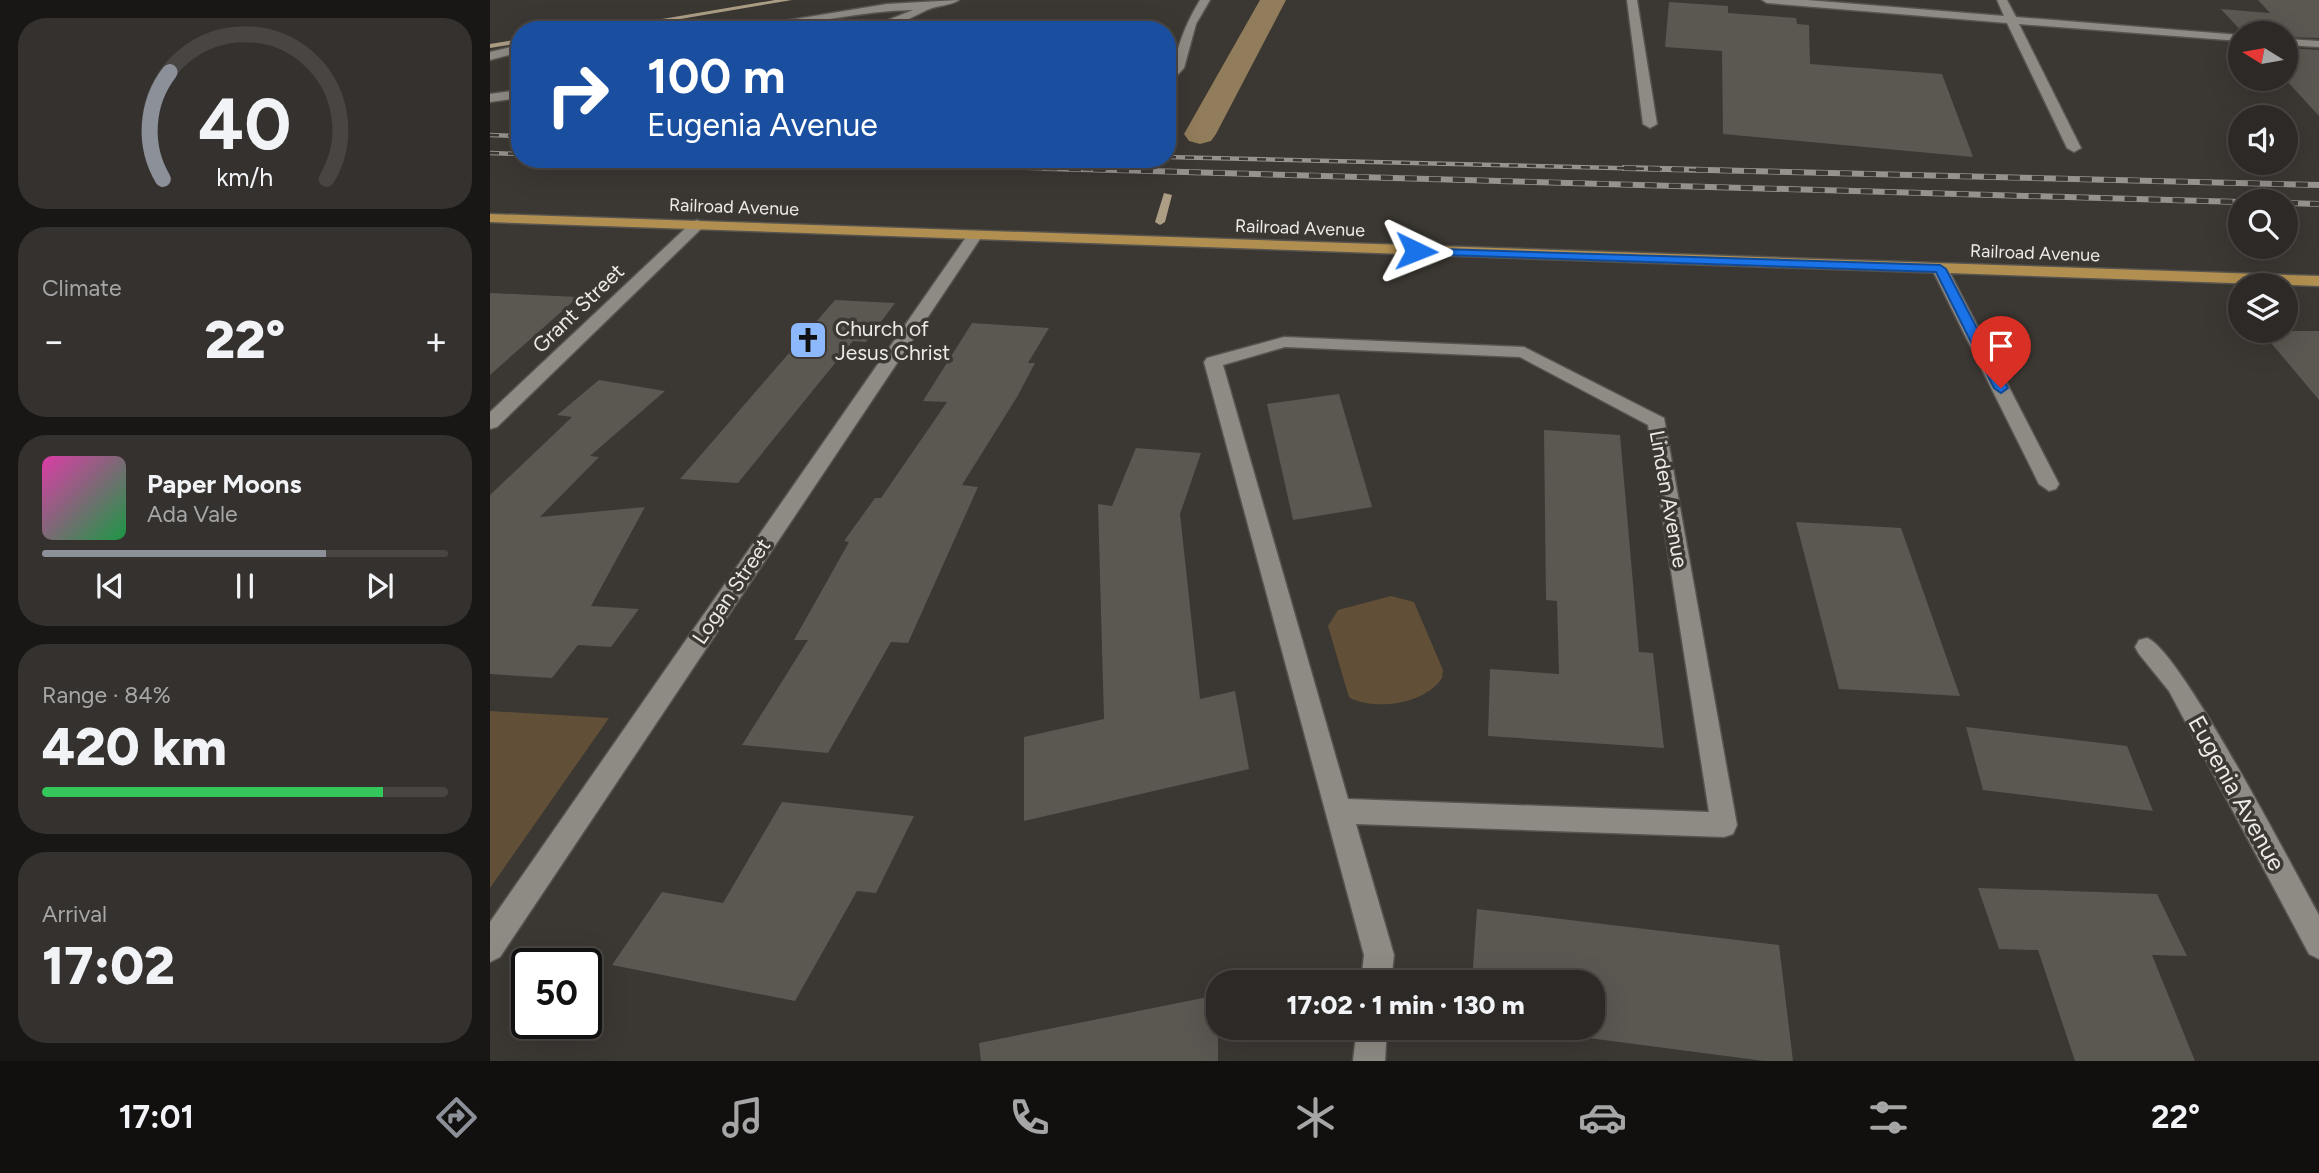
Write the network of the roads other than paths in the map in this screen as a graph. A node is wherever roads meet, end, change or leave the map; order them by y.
1 (954, 0) edge
2 (1205, 0) edge
3 (1632, 0) edge
4 (1767, 0) edge
5 (2002, 0) edge
6 (927, 6) junction
7 (2011, 20) junction
8 (791, 21) edge
9 (897, 21) edge
10 (2228, 37) edge
11 (2298, 43) edge
12 (2319, 44) edge
13 (511, 50) edge
14 (490, 56) edge
15 (1176, 72) edge
16 (511, 95) edge
17 (490, 98) edge
18 (1650, 124) dead end
19 (2074, 148) dead end
20 (490, 218) edge
21 (697, 225) junction
22 (974, 236) junction
23 (1940, 269) junction
24 (2319, 281) edge
25 (490, 423) edge
26 (2049, 484) dead end
27 (2147, 647) dead end
28 (1341, 811) junction
29 (2319, 944) edge
30 (490, 947) edge
31 (1377, 970) edge
32 (1371, 1040) edge
33 (1369, 1061) edge

1 - 6 street
2 - 15 street
3 - 18 street
4 - 7 street
5 - 7 street
6 - 8 street
6 - 9 street
7 - 10 street
7 - 19 street
11 - 12 street
13 - 14 street
16 - 17 street
20 - 21 main road, Railroad Avenue
21 - 22 main road, Railroad Avenue
21 - 25 street, Grant Street
22 - 23 main road, Railroad Avenue
22 - 30 street, Logan Street
23 - 24 main road, Railroad Avenue
23 - 26 street
27 - 29 street, Eugenia Avenue
28 - 28 street, Linden Avenue
28 - 31 street, Linden Avenue
32 - 33 street

